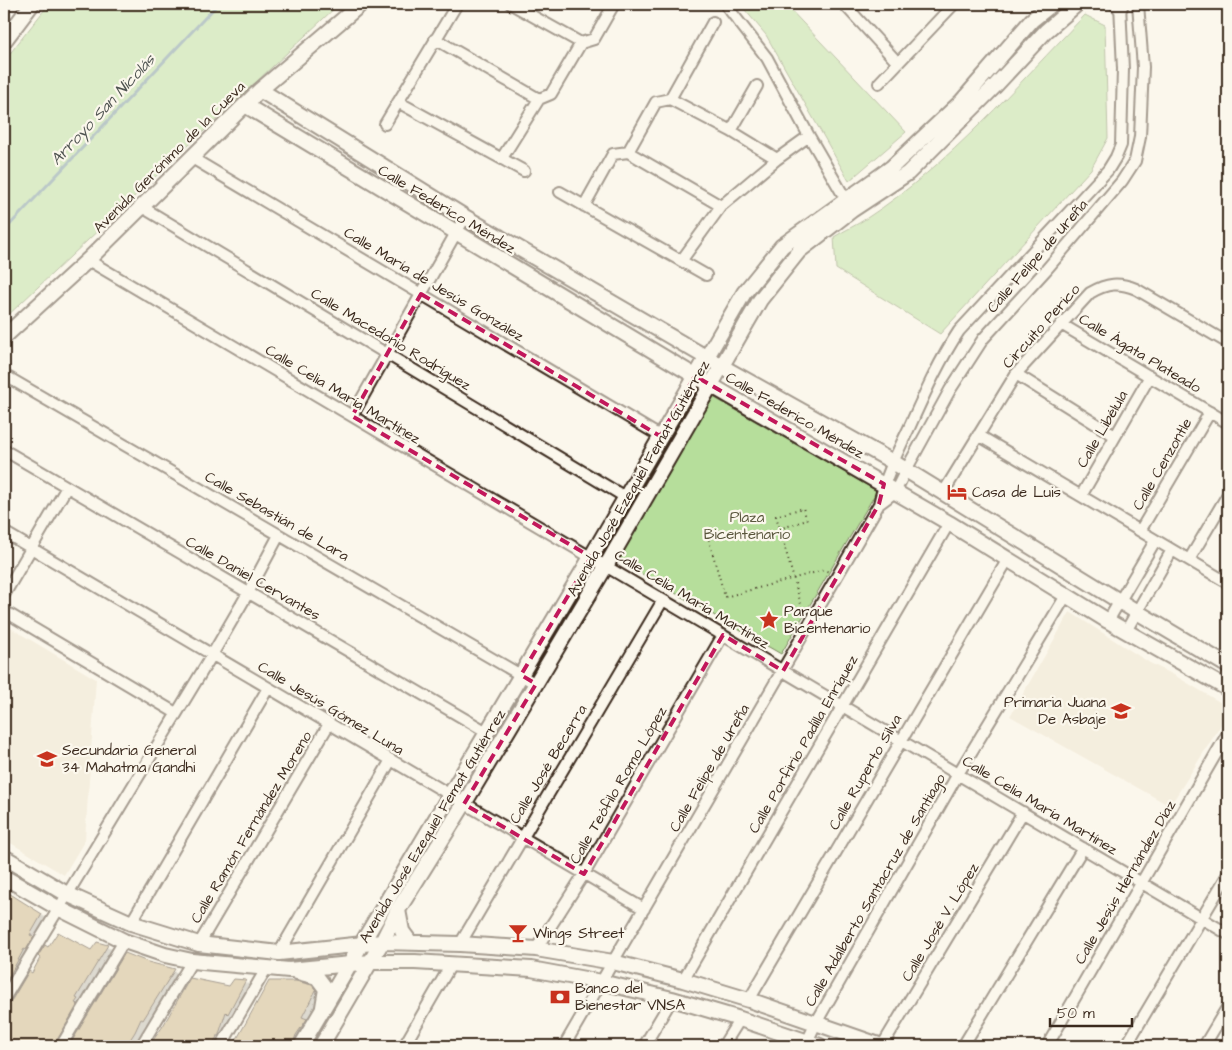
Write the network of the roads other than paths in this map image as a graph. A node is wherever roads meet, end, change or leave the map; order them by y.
1 (32, 4) edge
2 (361, 4) edge
3 (457, 4) edge
4 (511, 4) edge
5 (614, 4) edge
6 (725, 4) edge
7 (844, 4) edge
8 (1052, 4) edge
9 (1077, 4) edge
10 (1138, 4) edge
11 (1119, 5) edge
12 (947, 6) edge
13 (713, 22) dead end
14 (435, 38) junction
15 (4, 41) edge
16 (581, 43) junction
17 (898, 63) junction
18 (879, 83) dead end
19 (757, 86) dead end
20 (260, 90) junction
21 (539, 99) junction
22 (670, 99) junction
23 (398, 102) junction
24 (245, 105) junction
25 (385, 124) dead end
26 (731, 132) junction
27 (809, 136) junction
28 (628, 152) junction
29 (192, 158) junction
30 (502, 158) junction
31 (777, 159) junction
32 (524, 171) dead end
33 (560, 192) dead end
34 (849, 205) junction
35 (584, 206) junction
36 (720, 206) junction
37 (142, 207) junction
38 (465, 217) junction
39 (456, 234) junction
40 (88, 260) junction
41 (681, 261) junction
42 (706, 275) dead end
43 (421, 294) junction
44 (1061, 324) junction
45 (4, 337) edge
46 (1228, 343) edge
47 (387, 354) junction
48 (706, 357) junction
49 (721, 366) junction
50 (1016, 374) junction
51 (4, 375) edge
52 (695, 376) junction
53 (1150, 376) junction
54 (711, 385) junction
55 (1210, 412) junction
56 (352, 416) junction
57 (1228, 421) edge
58 (978, 435) junction
59 (660, 436) junction
60 (1116, 436) junction
61 (4, 450) edge
62 (893, 462) junction
63 (906, 470) junction
64 (67, 487) junction
65 (889, 488) junction
66 (943, 493) junction
67 (1228, 494) edge
68 (1081, 496) junction
69 (625, 497) junction
70 (949, 523) junction
71 (1140, 531) junction
72 (4, 532) edge
73 (279, 535) junction
74 (1155, 541) junction
75 (31, 548) junction
76 (1172, 550) junction
77 (591, 557) junction
78 (1008, 559) junction
79 (1189, 560) junction
80 (606, 566) junction
81 (1228, 583) edge
82 (248, 593) junction
83 (1067, 594) junction
84 (4, 595) edge
85 (663, 600) junction
86 (1120, 601) junction
87 (4, 611) edge
88 (1137, 612) junction
89 (1108, 621) junction
90 (1126, 631) junction
91 (723, 635) junction
92 (212, 655) junction
93 (1228, 666) edge
94 (783, 671) junction
95 (521, 675) junction
96 (536, 684) junction
97 (268, 688) junction
98 (1228, 688) edge
99 (842, 706) junction
100 (176, 714) junction
101 (329, 724) junction
102 (487, 732) junction
103 (1228, 733) edge
104 (901, 740) junction
105 (391, 760) junction
106 (958, 774) junction
107 (451, 796) junction
108 (464, 804) junction
109 (1023, 812) junction
110 (522, 838) junction
111 (1082, 848) junction
112 (4, 857) edge
113 (584, 874) junction
114 (1228, 874) edge
115 (4, 877) edge
116 (1142, 882) junction
117 (67, 894) junction
118 (58, 908) junction
119 (644, 909) junction
120 (398, 910) junction
121 (1202, 918) junction
122 (131, 923) junction
123 (1228, 934) edge
124 (124, 941) junction
125 (382, 942) junction
126 (410, 942) junction
127 (362, 943) junction
128 (198, 944) junction
129 (460, 944) junction
130 (536, 949) junction
131 (279, 953) junction
132 (192, 962) junction
133 (371, 962) junction
134 (613, 962) junction
135 (349, 963) junction
136 (452, 964) junction
137 (266, 969) junction
138 (289, 970) junction
139 (683, 980) junction
140 (602, 982) junction
141 (4, 999) edge
142 (672, 999) junction
143 (749, 1000) junction
144 (1228, 1006) edge
145 (323, 1013) junction
146 (740, 1019) junction
147 (816, 1023) junction
148 (811, 1045) edge
149 (61, 1046) edge
150 (142, 1046) edge
151 (221, 1046) edge
152 (301, 1046) edge
153 (321, 1046) edge
154 (404, 1046) edge
155 (564, 1046) edge
156 (644, 1046) edge
157 (723, 1046) edge
158 (882, 1046) edge
159 (962, 1046) edge
160 (1047, 1046) edge
161 (1126, 1046) edge
162 (1204, 1046) edge

1 - 15 street
2 - 20 street, Avenida Gerónimo de la Cueva
3 - 14 street
4 - 16 street
5 - 16 street
6 - 27 street
7 - 17 street
8 - 34 street, Avenida José Ezequiel Femat Gutiérrez
9 - 34 street, Avenida José Ezequiel Femat Gutiérrez
10 - 63 street, Calle Felipe de Ureña
11 - 62 street, Calle Felipe de Ureña
12 - 17 street
13 - 22 street
14 - 21 street
14 - 23 street
16 - 21 street
17 - 18 street
19 - 26 street
20 - 24 street, Avenida Gerónimo de la Cueva
20 - 38 street, Calle Federico Méndez
21 - 30 street
22 - 26 street
22 - 28 street
23 - 25 street
23 - 30 street
24 - 29 street, Avenida Gerónimo de la Cueva
24 - 39 street, Calle Federico Méndez
26 - 31 street
27 - 31 street
27 - 34 street
28 - 35 street
28 - 36 street
29 - 37 street, Avenida Gerónimo de la Cueva
29 - 43 street, Calle María de Jesús González
30 - 32 street
31 - 36 street
33 - 35 street
34 - 48 street, Avenida José Ezequiel Femat Gutiérrez
34 - 49 street, Avenida José Ezequiel Femat Gutiérrez
35 - 41 street
36 - 41 street
37 - 40 street, Avenida Gerónimo de la Cueva
37 - 47 street, Calle Macedonio Rodríguez
38 - 39 street
38 - 48 street, Calle Federico Méndez
39 - 43 street
39 - 52 street, Calle Federico Méndez
40 - 45 street, Avenida Gerónimo de la Cueva
40 - 56 street, Calle Celia María Martínez
41 - 42 street
43 - 47 street
43 - 59 street, Calle María de Jesús González
44 - 46 street, Circuito Perico
44 - 50 street, Circuito Perico
44 - 53 street, Calle Ágata Plateado
47 - 56 street
47 - 69 street, Calle Macedonio Rodríguez
48 - 49 street, Calle Federico Méndez
48 - 52 street, Avenida José Ezequiel Femat Gutiérrez
49 - 54 street, Avenida José Ezequiel Femat Gutiérrez
49 - 62 street, Calle Federico Méndez
50 - 58 street, Circuito Perico
50 - 60 street
51 - 73 street, Calle Sebastián de Lara
52 - 54 street, Calle Federico Méndez
52 - 59 street, Avenida José Ezequiel Femat Gutiérrez
53 - 55 street, Calle Ágata Plateado
53 - 60 street, Calle Libélula
54 - 65 street, Calle Federico Méndez
54 - 80 street, Avenida José Ezequiel Femat Gutiérrez
55 - 57 street, Calle Ágata Plateado
55 - 71 street, Calle Cenzontle
56 - 77 street, Calle Celia María Martínez
58 - 66 street, Circuito Perico
58 - 68 street
59 - 69 street, Avenida José Ezequiel Femat Gutiérrez
60 - 68 street, Calle Libélula
61 - 64 street, Calle Daniel Cervantes
62 - 63 street, Calle Federico Méndez
62 - 65 street, Calle Felipe de Ureña
63 - 65 street, Calle Felipe de Ureña
63 - 66 street, Calle Federico Méndez
64 - 75 street
64 - 82 street, Calle Daniel Cervantes
65 - 70 street, Calle Federico Méndez
65 - 94 street, Calle Felipe de Ureña
66 - 86 street, Calle Federico Méndez
67 - 79 street
68 - 71 street
69 - 77 street, Avenida José Ezequiel Femat Gutiérrez
70 - 78 street, Calle Federico Méndez
70 - 99 street, Calle Porfirio Padilla Enríquez
71 - 74 street
72 - 75 street, Calle Jesús Gómez Luna
73 - 82 street
73 - 95 street, Calle Sebastián de Lara
74 - 76 street
74 - 86 street
75 - 84 street
75 - 92 street, Calle Jesús Gómez Luna
76 - 79 street
76 - 88 street
77 - 80 street, Calle Celia María Martínez
77 - 95 street, Avenida José Ezequiel Femat Gutiérrez
78 - 83 street, Calle Federico Méndez
78 - 104 street, Calle Ruperto Silva
79 - 81 street
80 - 85 street, Calle Celia María Martínez
80 - 96 street, Avenida José Ezequiel Femat Gutiérrez
82 - 92 street
82 - 102 street, Calle Daniel Cervantes
83 - 89 street, Calle Federico Méndez
83 - 106 street, Calle Adalberto Santacruz de Santiago
85 - 91 street, Calle Celia María Martínez
85 - 110 street, Calle José Becerra
86 - 88 street, Calle Federico Méndez
86 - 89 street
87 - 100 street
88 - 90 street
88 - 93 street, Calle Federico Méndez
89 - 90 street, Calle Federico Méndez
90 - 98 street, Calle Federico Méndez
91 - 94 street, Calle Celia María Martínez
91 - 113 street, Calle Teófilo Romo López
92 - 97 street, Calle Jesús Gómez Luna
92 - 100 street
94 - 99 street, Calle Celia María Martínez
94 - 119 street, Calle Felipe de Ureña
95 - 96 street, Calle Sebastián de Lara
95 - 102 street, Avenida José Ezequiel Femat Gutiérrez
96 - 108 street, Avenida José Ezequiel Femat Gutiérrez
97 - 101 street, Calle Jesús Gómez Luna
97 - 122 street
99 - 104 street, Calle Celia María Martínez
99 - 139 street, Calle Porfirio Padilla Enríquez
100 - 117 street
101 - 105 street, Calle Jesús Gómez Luna
101 - 128 street, Calle Ramón Fernández Moreno
102 - 107 street, Avenida José Ezequiel Femat Gutiérrez
103 - 116 street, Calle Jesús Hernández Díaz
104 - 106 street, Calle Celia María Martínez
104 - 143 street, Calle Ruperto Silva
105 - 107 street, Calle Jesús Gómez Luna
105 - 131 street
106 - 109 street, Calle Celia María Martínez
106 - 147 street, Calle Adalberto Santacruz de Santiago
107 - 108 street, Calle Jesús Gómez Luna
107 - 127 street, Avenida José Ezequiel Femat Gutiérrez
108 - 110 street, Calle Jesús Gómez Luna
108 - 120 street, Avenida José Ezequiel Femat Gutiérrez
109 - 111 street, Calle Celia María Martínez
109 - 158 street, Calle José V. López
110 - 113 street, Calle Jesús Gómez Luna
110 - 129 street, Calle José Becerra
111 - 116 street, Calle Celia María Martínez
111 - 159 street
112 - 117 street
113 - 119 street, Calle Jesús Gómez Luna
113 - 130 street, Calle Teófilo Romo López
114 - 121 street
115 - 118 street
116 - 121 street, Calle Celia María Martínez
116 - 160 street, Calle Jesús Hernández Díaz
117 - 118 street
117 - 122 street
118 - 124 street
118 - 141 street
119 - 134 street, Calle Felipe de Ureña
120 - 125 street, Avenida José Ezequiel Femat Gutiérrez
120 - 126 street
121 - 123 street, Calle Celia María Martínez
121 - 161 street
122 - 128 street
124 - 132 street
124 - 149 street
125 - 126 street
125 - 127 street
125 - 133 street, Avenida José Ezequiel Femat Gutiérrez
126 - 129 street
127 - 131 street
127 - 135 street, Avenida José Ezequiel Femat Gutiérrez
128 - 131 street
129 - 130 street
130 - 134 street
132 - 137 street
132 - 150 street
133 - 135 street
133 - 136 street
133 - 153 street, Avenida José Ezequiel Femat Gutiérrez
134 - 139 street
134 - 140 street, Calle Felipe de Ureña
135 - 138 street
135 - 145 street, Avenida José Ezequiel Femat Gutiérrez
136 - 140 street
136 - 154 street
137 - 138 street
137 - 151 street
138 - 145 street
139 - 143 street
140 - 142 street
140 - 155 street, Calle Felipe de Ureña
142 - 146 street
142 - 156 street
143 - 147 street
144 - 162 street
145 - 152 street, Avenida José Ezequiel Femat Gutiérrez
146 - 148 street
146 - 157 street
147 - 148 street, Calle Adalberto Santacruz de Santiago
147 - 158 street

